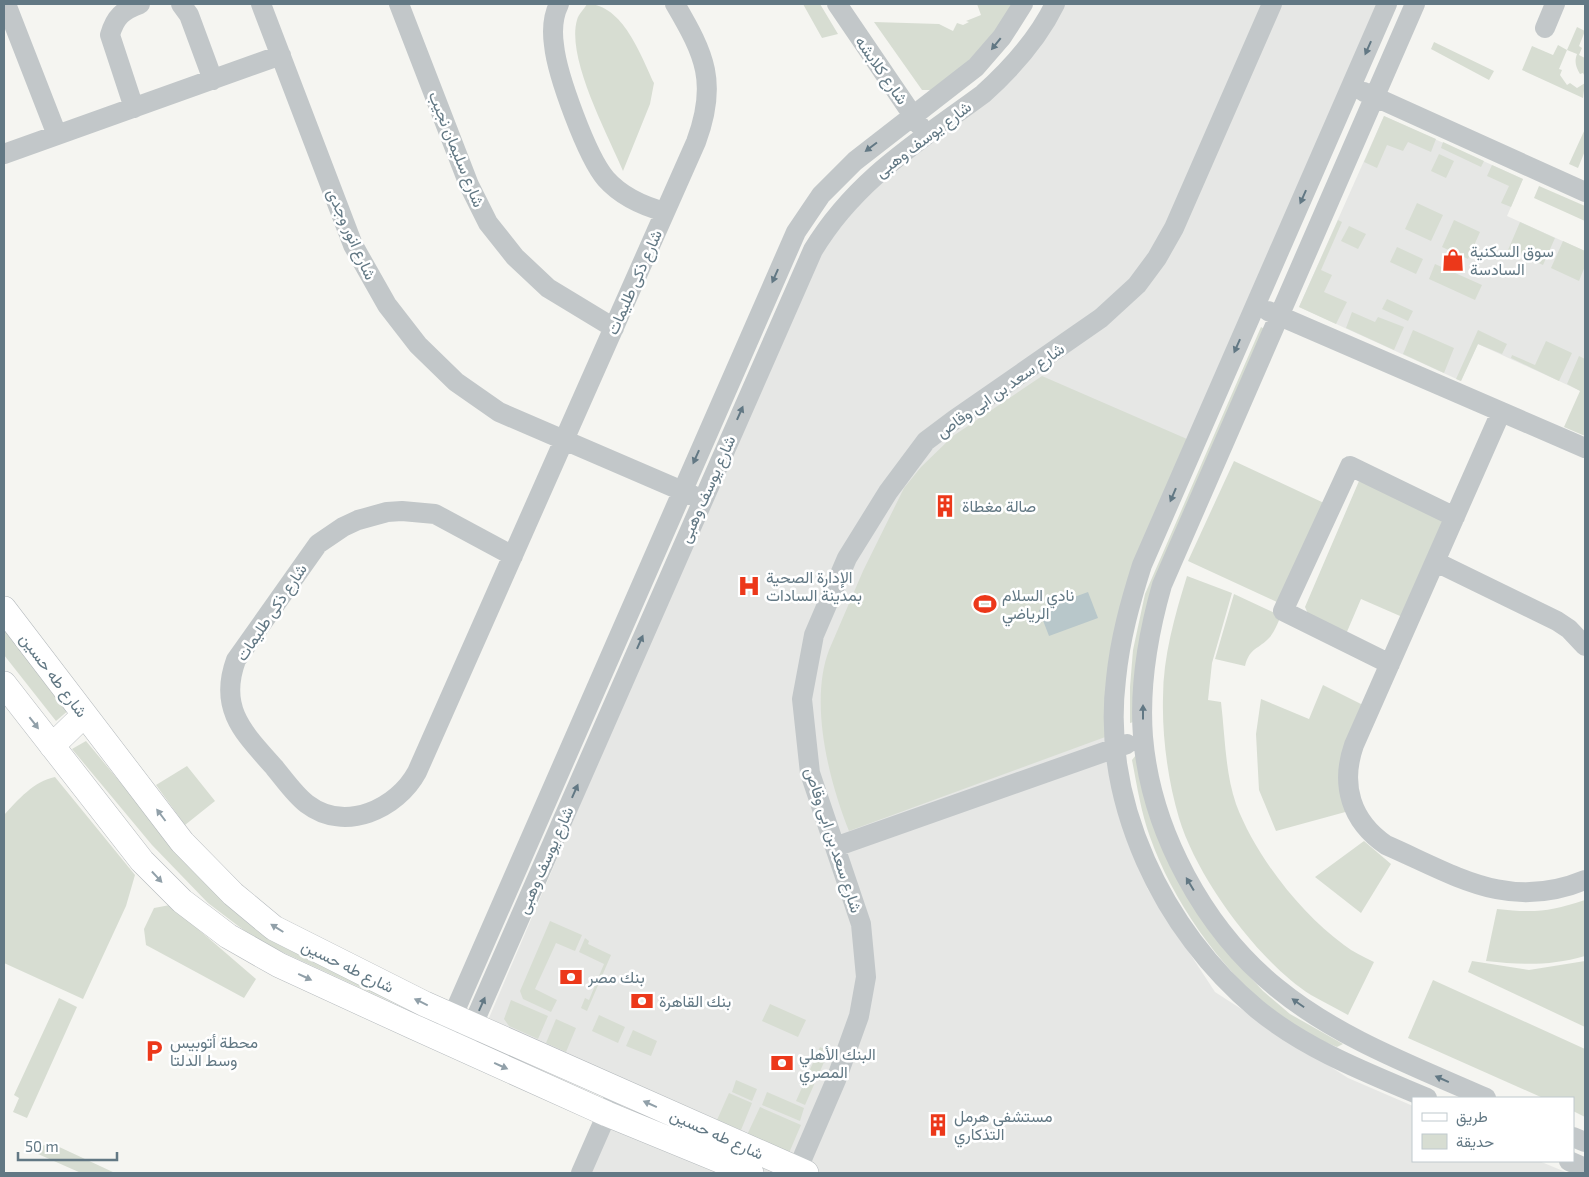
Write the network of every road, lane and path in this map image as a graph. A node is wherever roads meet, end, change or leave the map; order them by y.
1 (6, 4) edge
2 (140, 4) edge
3 (181, 4) edge
4 (261, 4) edge
5 (399, 4) edge
6 (559, 4) edge
7 (675, 4) edge
8 (837, 4) edge
9 (1023, 4) edge
10 (1055, 4) edge
11 (1272, 4) edge
12 (1387, 4) edge
13 (1415, 4) edge
14 (1555, 4) edge
15 (1544, 28) dead end
16 (281, 55) junction
17 (213, 80) junction
18 (1351, 86) junction
19 (1374, 98) junction
20 (134, 108) junction
21 (914, 116) junction
22 (57, 135) junction
23 (927, 136) junction
24 (4, 154) edge
25 (1585, 192) edge
26 (665, 212) junction
27 (1255, 305) junction
28 (1280, 316) junction
29 (614, 328) junction
30 (1501, 412) junction
31 (564, 440) junction
32 (1585, 448) edge
33 (682, 491) junction
34 (702, 500) junction
35 (1455, 517) junction
36 (513, 556) junction
37 (1436, 562) junction
38 (4, 609) edge
39 (1585, 646) edge
40 (1390, 664) junction
41 (4, 684) edge
42 (84, 715) junction
43 (1144, 738) junction
44 (52, 746) junction
45 (1116, 747) junction
46 (835, 847) junction
47 (1585, 880) edge
48 (463, 1020) junction
49 (1356, 1040) junction
50 (452, 1045) junction
51 (1348, 1064) junction
52 (618, 1089) junction
53 (1424, 1097) edge
54 (1484, 1097) edge
55 (607, 1114) junction
56 (1571, 1162) edge
57 (1585, 1168) edge
58 (800, 1172) edge
59 (581, 1173) edge
60 (751, 1173) edge

1 - 22 street
2 - 20 street
3 - 17 street
4 - 16 street, شارع انور وجدى
5 - 29 street, شارع سليمان نجيب
6 - 26 street
7 - 26 street, شارع ذكى طليمات
8 - 21 street, شارع كلابشه
9 -> 21 street, شارع يوسف وهبى
10 - 23 street, شارع يوسف وهبى
11 - 46 street, شارع سعد بن ابى وقاص
12 -> 18 street
13 - 19 street
14 - 15 street
16 - 17 street
16 - 31 street, شارع انور وجدى
17 - 20 street
18 - 19 street
18 -> 27 street
19 - 25 street
19 - 28 street
20 - 22 street
21 - 23 street, شارع كلابشه
21 -> 33 street, شارع يوسف وهبى
22 - 24 street
34 -> 23 street, شارع يوسف وهبى
26 - 29 street, شارع ذكى طليمات
27 - 28 street
27 -> 45 street
28 - 30 street
43 -> 28 street
29 - 31 street, شارع ذكى طليمات
30 - 32 street
30 - 35 street
31 - 33 street, شارع انور وجدى
31 - 36 street, شارع ذكى طليمات
33 - 34 street, شارع انور وجدى
33 - 48 street, شارع يوسف وهبى
48 -> 34 street, شارع يوسف وهبى
35 - 37 street
35 - 40 street
36 - 36 street, شارع ذكى طليمات
37 - 39 street
37 - 40 street
38 - 42 main road, شارع طه حسين
40 - 47 street
41 -> 44 main road, شارع طه حسين
42 - 44 main road
48 -> 42 main road, شارع طه حسين
43 - 45 street
49 -> 43 street
44 -> 50 main road, شارع طه حسين
45 - 46 street
45 - 51 street
46 - 58 street, شارع سعد بن ابى وقاص
48 - 50 street, شارع يوسف وهبى
48 - 52 main road, شارع طه حسين
49 - 51 street
54 -> 49 street
50 -> 55 main road, شارع طه حسين
51 - 53 street
52 - 55 street
58 -> 52 main road, شارع طه حسين
55 - 59 street
55 - 60 main road, شارع طه حسين
56 - 57 street

